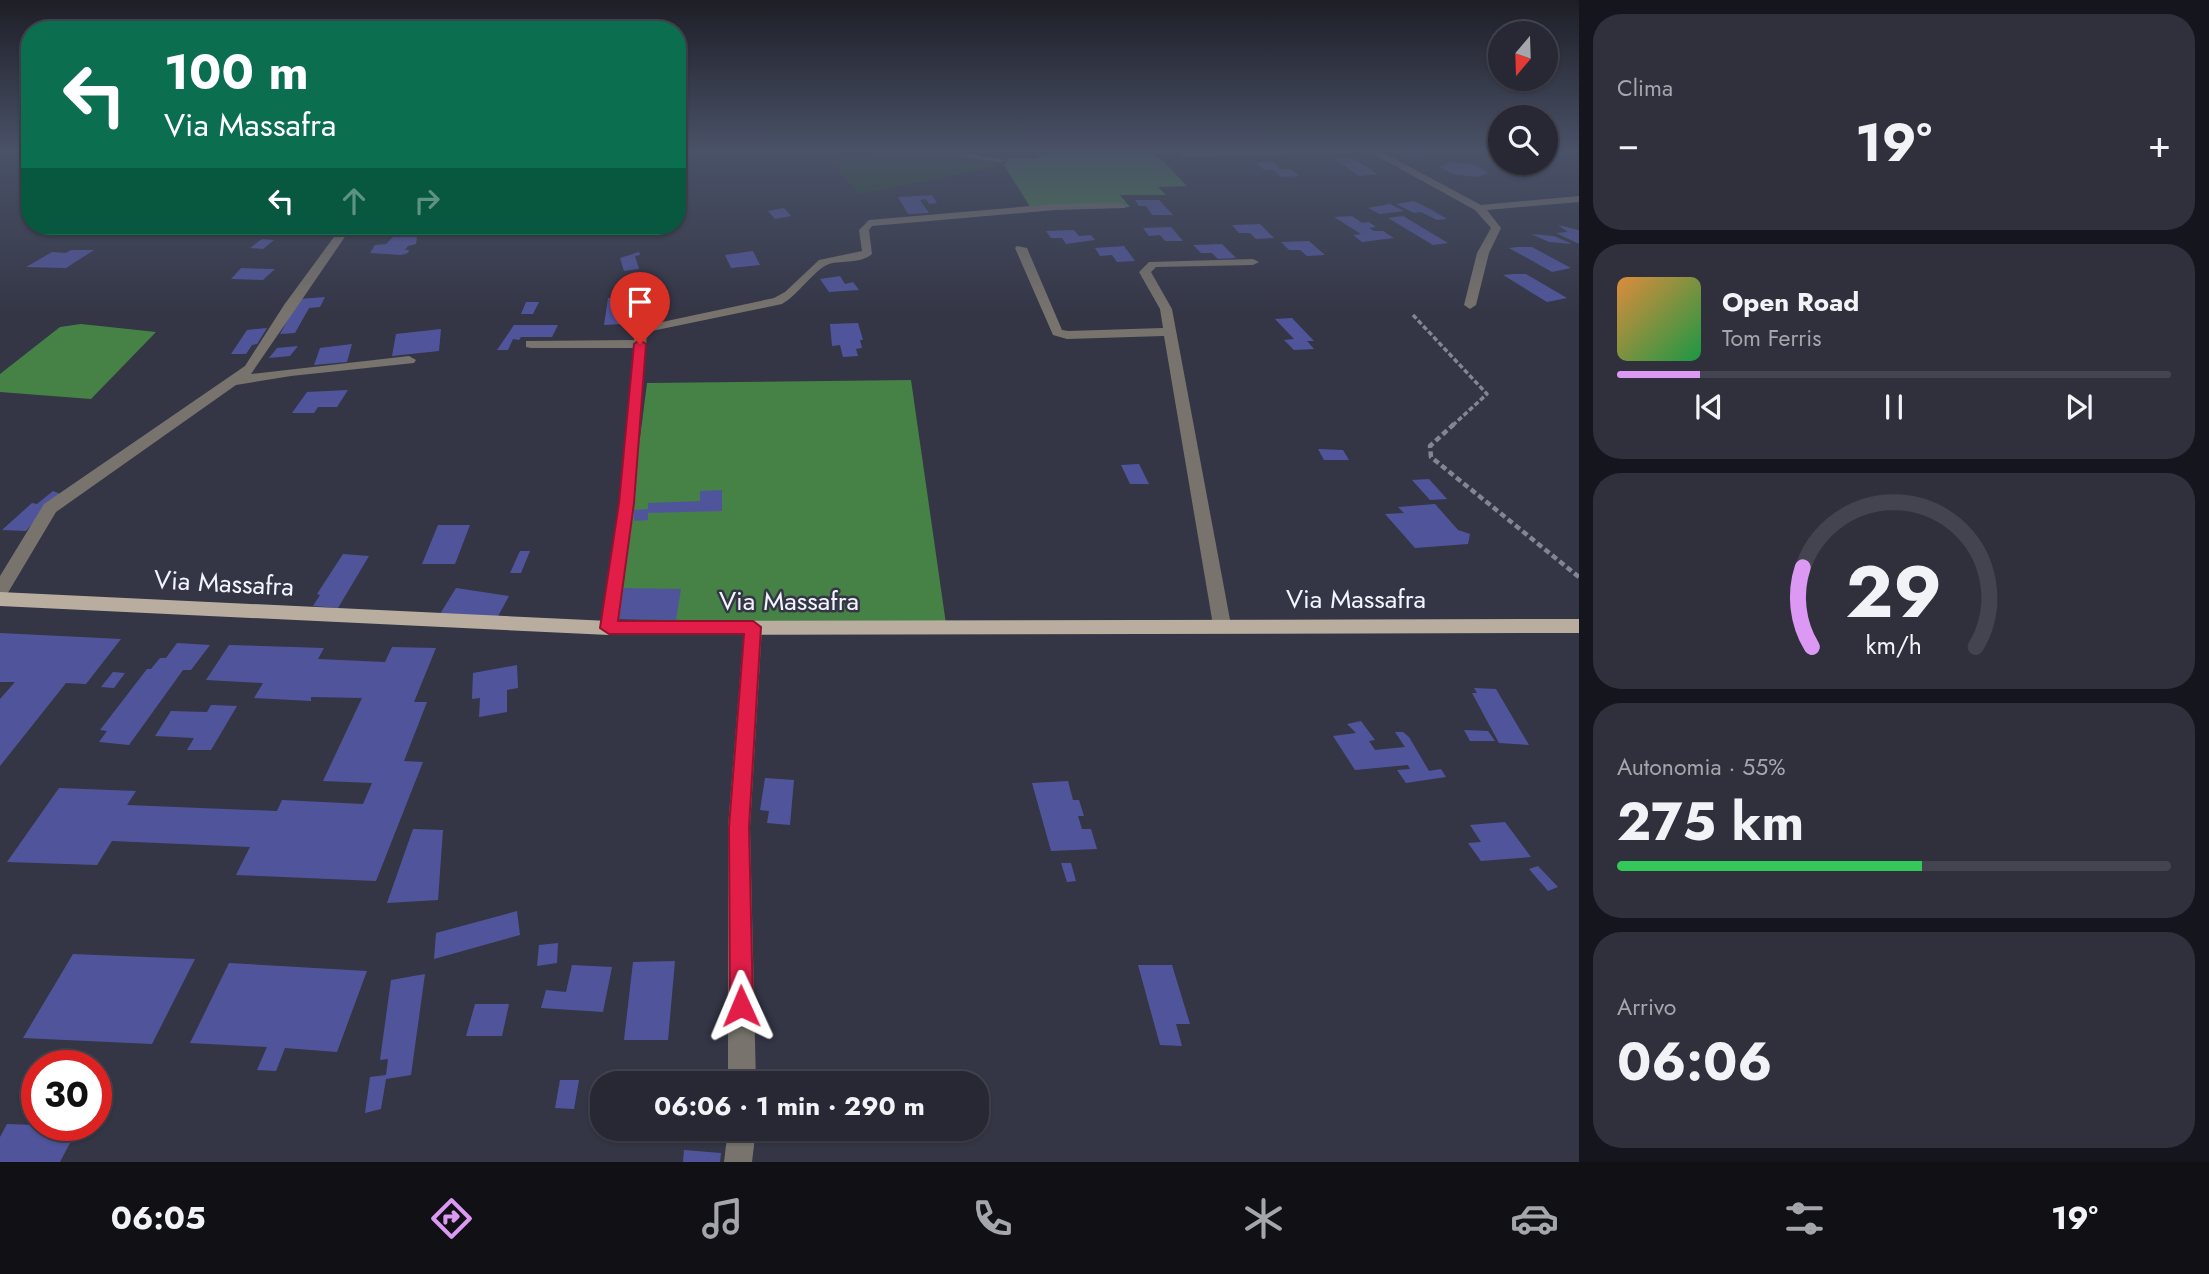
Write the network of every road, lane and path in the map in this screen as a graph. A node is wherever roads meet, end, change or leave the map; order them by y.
1 (1474, 205) edge
2 (1510, 205) edge
3 (1121, 206) dead end
4 (1479, 208) junction
5 (341, 235) edge
6 (1021, 248) dead end
7 (1253, 262) dead end
8 (648, 283) dead end
9 (1470, 305) dead end
10 (1413, 315) dead end
11 (1170, 332) junction
12 (641, 337) junction
13 (530, 344) dead end
14 (410, 360) dead end
15 (236, 381) junction
16 (1579, 577) edge
17 (0, 591) edge
18 (0, 599) edge
19 (1222, 625) junction
20 (1579, 626) edge
21 (753, 627) junction
22 (609, 628) junction
23 (742, 1071) edge
24 (741, 1141) edge
25 (738, 1162) edge

1 - 4 street
2 - 4 street
3 - 12 street
4 - 9 street
5 - 15 street
6 - 11 street
7 - 11 street
8 - 12 street
10 - 16 path
11 - 19 street
12 - 13 street
12 - 22 street
14 - 15 street
15 - 17 street
18 - 22 main road, Via Massafra
19 - 20 main road, Via Massafra
19 - 21 main road, Via Massafra
21 - 22 main road, Via Massafra
21 - 23 street
24 - 25 street

